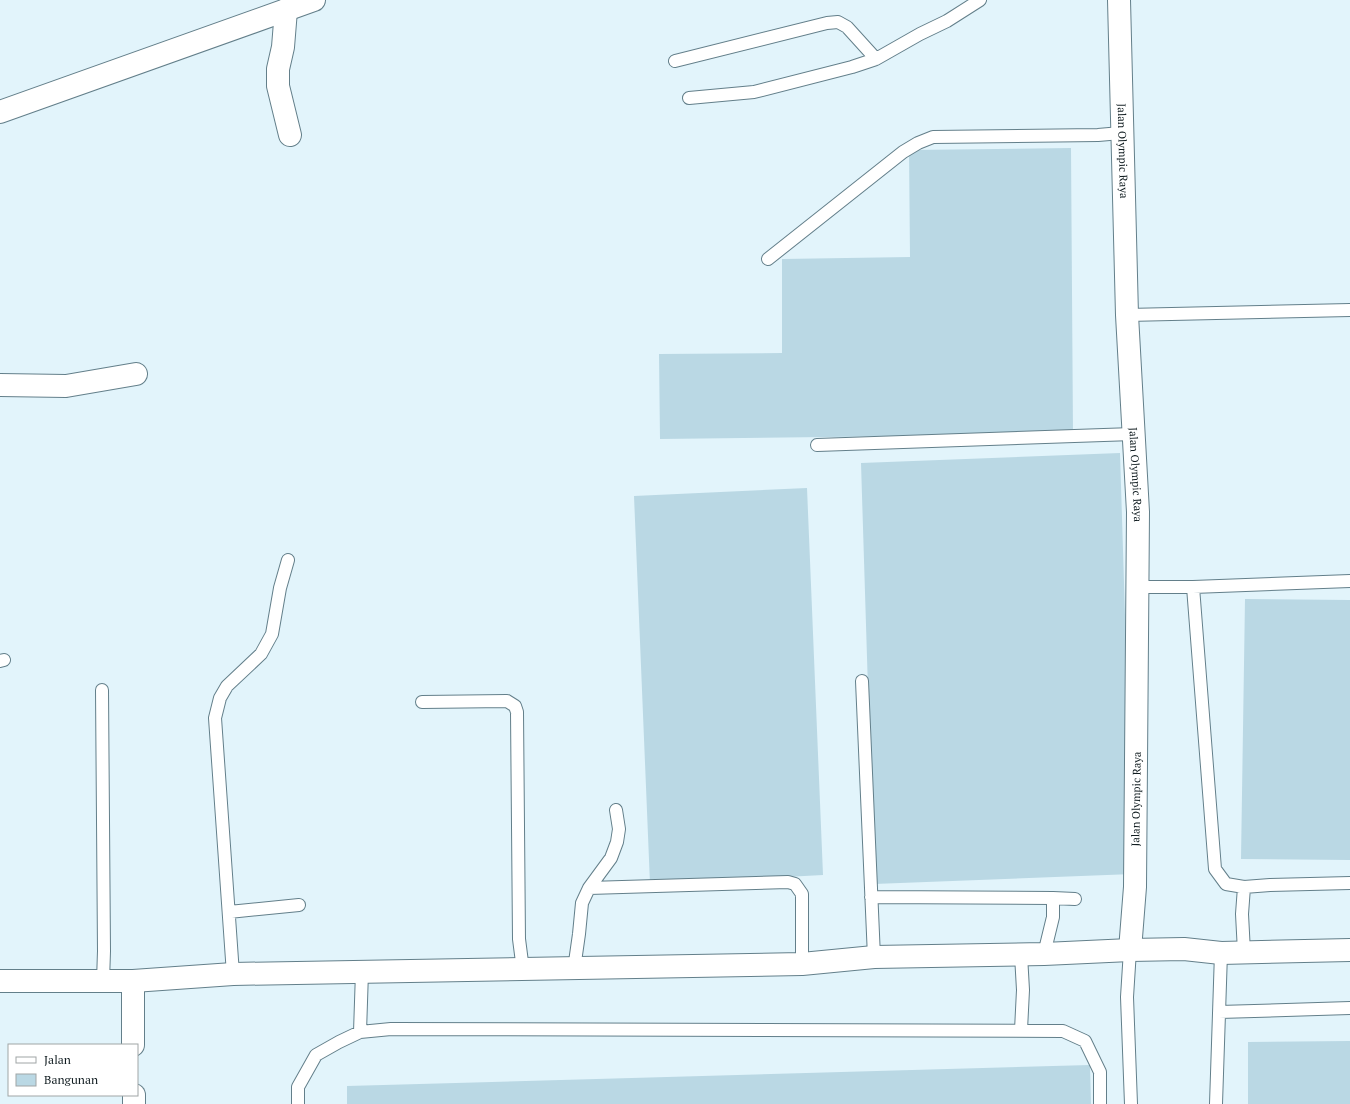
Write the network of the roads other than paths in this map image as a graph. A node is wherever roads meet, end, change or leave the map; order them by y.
1 (314, 0) edge
2 (980, 0) edge
3 (1119, 0) edge
4 (286, 10) junction
5 (876, 59) junction
6 (675, 61) dead end
7 (689, 98) dead end
8 (0, 112) edge
9 (1121, 133) junction
10 (290, 135) dead end
11 (768, 259) dead end
12 (1350, 310) edge
13 (1127, 315) junction
14 (136, 374) dead end
15 (0, 385) edge
16 (1133, 434) junction
17 (817, 445) dead end
18 (288, 560) dead end
19 (1350, 581) edge
20 (1138, 587) junction
21 (1193, 587) junction
22 (862, 682) dead end
23 (102, 690) dead end
24 (422, 702) dead end
25 (616, 810) dead end
26 (1350, 884) edge
27 (1244, 887) junction
28 (589, 888) junction
29 (871, 897) junction
30 (1053, 898) junction
31 (1075, 899) dead end
32 (299, 905) dead end
33 (229, 912) junction
34 (1130, 950) junction
35 (1350, 950) edge
36 (1244, 952) junction
37 (1221, 953) junction
38 (1044, 954) junction
39 (1021, 955) junction
40 (874, 957) junction
41 (802, 964) junction
42 (574, 969) junction
43 (523, 970) junction
44 (362, 972) junction
45 (233, 974) junction
46 (0, 981) edge
47 (103, 981) junction
48 (132, 981) junction
49 (1350, 1008) edge
50 (1219, 1012) junction
51 (1021, 1030) junction
52 (360, 1032) junction
53 (133, 1044) edge
54 (298, 1104) edge
55 (1100, 1104) edge
56 (1131, 1104) edge
57 (1216, 1104) edge

1 - 4 street
2 - 5 lane
3 - 9 street, Jalan Olympic Raya
4 - 8 street
4 - 10 street
5 - 6 lane
5 - 7 lane
9 - 11 lane
9 - 13 street, Jalan Olympic Raya
12 - 13 lane
13 - 16 street, Jalan Olympic Raya
14 - 15 street
16 - 17 lane
16 - 20 street, Jalan Olympic Raya
18 - 33 lane
19 - 21 lane
20 - 21 lane
20 - 34 street, Jalan Olympic Raya
21 - 27 lane
22 - 29 lane
23 - 47 lane
24 - 43 lane
25 - 28 lane
26 - 27 lane
27 - 36 lane
28 - 41 lane
28 - 42 lane
29 - 30 lane
29 - 40 lane
30 - 31 lane
30 - 38 lane
32 - 33 lane
33 - 45 lane
34 - 37 street
34 - 38 street
34 - 56 lane
35 - 36 street
36 - 37 street
37 - 50 lane
38 - 39 street
39 - 40 street
39 - 51 lane
40 - 41 street
41 - 42 street
42 - 43 street
43 - 44 street
44 - 45 street
44 - 52 lane
45 - 48 street
46 - 47 street
47 - 48 street
48 - 53 street
49 - 50 lane
50 - 57 lane
51 - 52 lane
51 - 55 lane
52 - 54 lane

